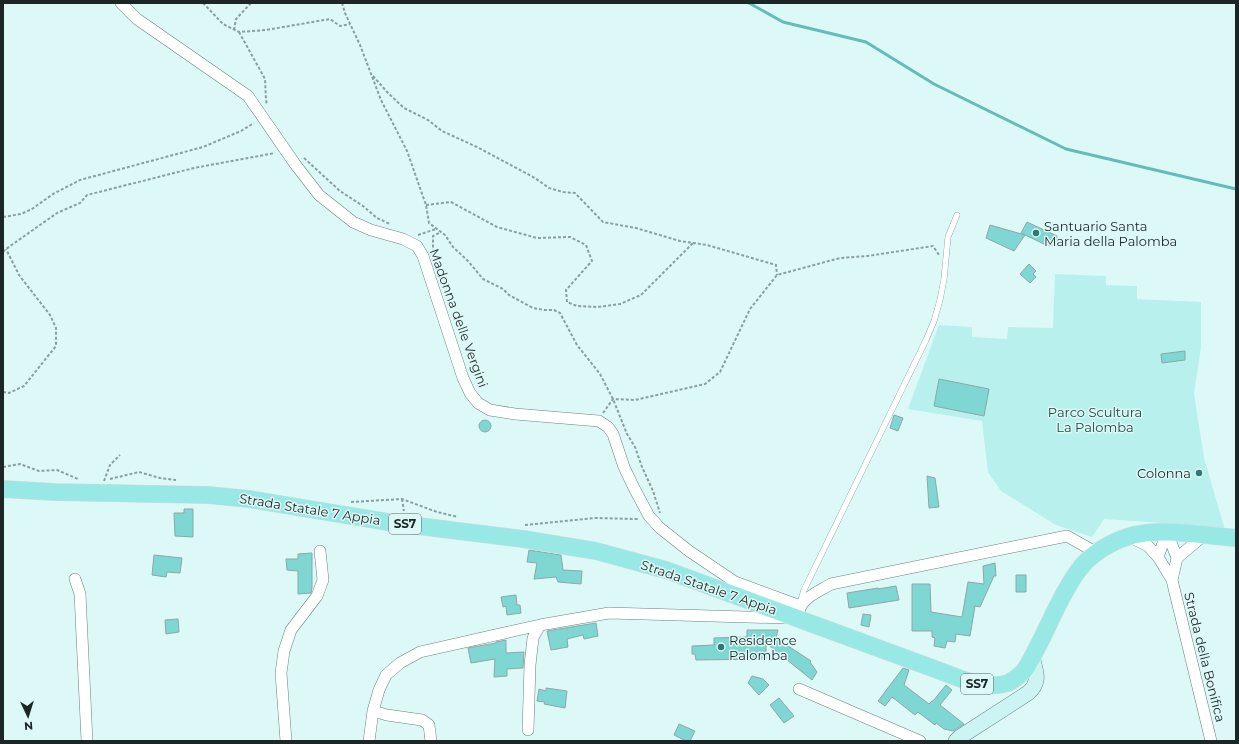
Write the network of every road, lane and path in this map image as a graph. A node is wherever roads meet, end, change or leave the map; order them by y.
1 (121, 3) edge
2 (203, 3) edge
3 (250, 3) edge
4 (342, 3) edge
5 (350, 24) junction
6 (234, 30) junction
7 (239, 32) junction
8 (371, 74) junction
9 (265, 112) junction
10 (286, 151) junction
11 (300, 154) dead end
12 (426, 205) junction
13 (957, 215) dead end
14 (3, 217) edge
15 (392, 225) dead end
16 (436, 229) junction
17 (440, 232) junction
18 (693, 243) junction
19 (417, 246) junction
20 (933, 246) dead end
21 (6, 249) junction
22 (3, 252) edge
23 (424, 258) junction
24 (777, 275) junction
25 (3, 392) edge
26 (613, 399) junction
27 (599, 422) junction
28 (120, 455) dead end
29 (3, 489) edge
30 (105, 492) junction
31 (660, 528) junction
32 (1167, 532) junction
33 (1128, 536) junction
34 (1203, 536) junction
35 (1228, 538) edge
36 (320, 551) dead end
37 (1098, 553) junction
38 (1158, 557) junction
39 (1177, 558) junction
40 (75, 579) dead end
41 (1172, 580) junction
42 (798, 612) junction
43 (540, 625) junction
44 (1032, 657) junction
45 (799, 689) dead end
46 (373, 711) junction
47 (528, 730) dead end
48 (87, 741) edge
49 (286, 741) edge
50 (369, 741) edge
51 (431, 741) edge
52 (920, 741) edge
53 (956, 741) edge
54 (1211, 741) edge

1 - 9 street, Madonna delle Vergini
2 - 6 path
3 - 6 path
4 - 5 path
5 - 7 path
5 - 8 path
6 - 7 path
7 - 9 path
8 - 12 path
8 - 18 path
9 - 10 street, Madonna delle Vergini
9 - 14 path
10 - 19 street, Madonna delle Vergini
10 - 21 path
11 - 15 path
12 - 16 path
12 - 18 path
13 - 42 lane
16 - 17 path
16 - 19 path
17 - 23 path
17 - 26 path
18 - 24 path
19 - 23 street, Madonna delle Vergini
20 - 24 path
21 - 22 path
21 - 25 path
23 - 27 street, Madonna delle Vergini
24 - 26 path
26 - 27 path
26 - 31 path
27 - 31 street
28 - 30 path
29 - 30 main road, Strada Statale 7 Appia / SS7
30 - 42 main road, Strada Statale 7 Appia / SS7
31 - 42 street
32 - 33 main road, Strada Statale 7 Appia / SS7
32 - 34 main road, Strada Statale 7 Appia / SS7
32 - 38 street
32 - 39 street
33 - 37 main road, Strada Statale 7 Appia / SS7
33 - 38 street
34 - 35 main road, Strada Statale 7 Appia / SS7
34 - 39 street
36 - 49 street
37 - 42 street
37 - 44 main road, Strada Statale 7 Appia / SS7
38 - 41 street
39 - 41 street
40 - 48 street
41 - 54 street, Strada della Bonifica
42 - 43 street
42 - 44 main road, Strada Statale 7 Appia / SS7
43 - 46 street
43 - 47 street
44 - 53 main road
45 - 52 street
46 - 50 street
46 - 51 street

